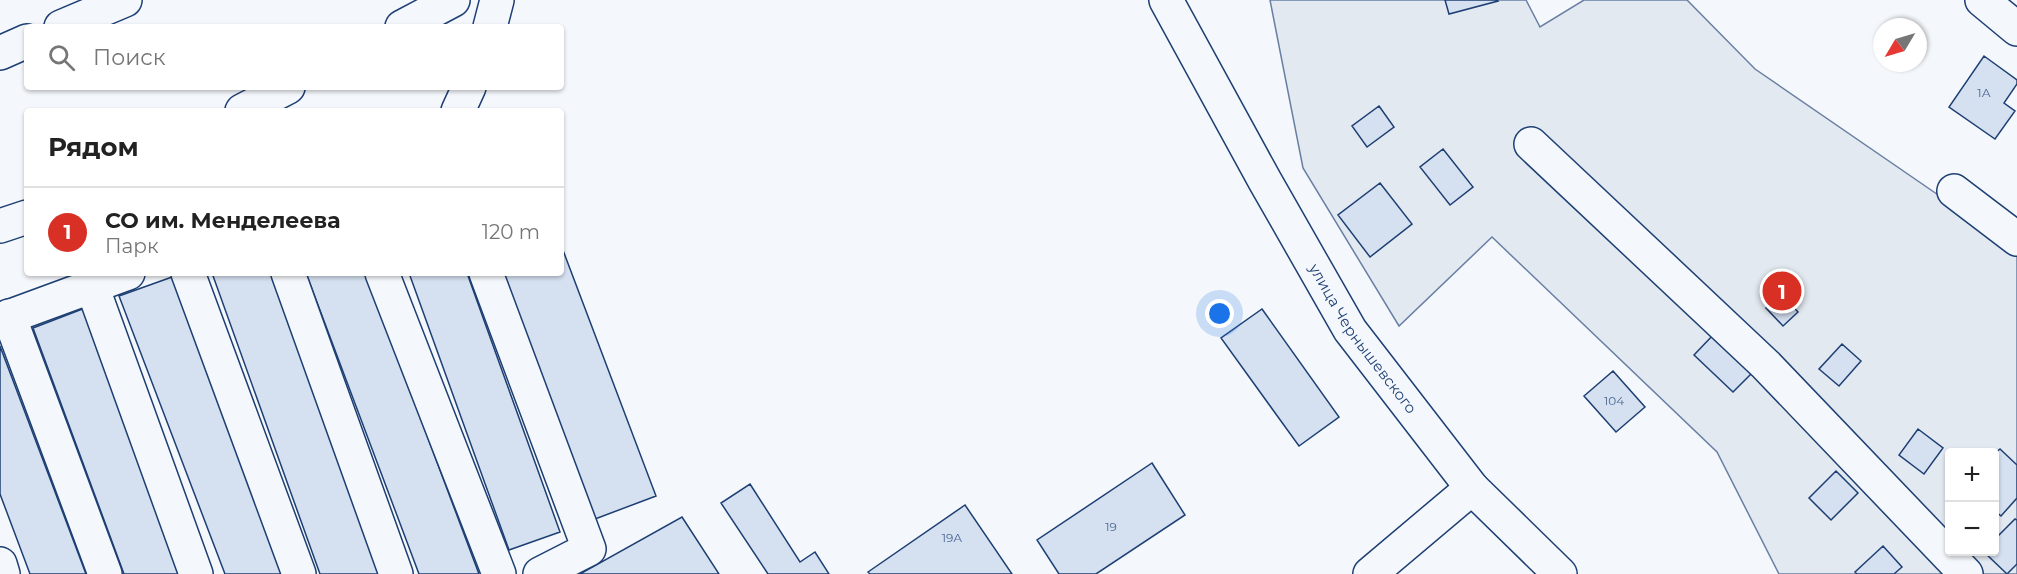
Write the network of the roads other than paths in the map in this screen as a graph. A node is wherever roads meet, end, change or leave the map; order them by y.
1 (125, 0) edge
2 (453, 0) edge
3 (497, 0) edge
4 (1166, 0) edge
5 (1982, 0) edge
6 (68, 24) edge
7 (408, 24) edge
8 (491, 24) edge
9 (2017, 29) edge
10 (24, 42) edge
11 (0, 53) edge
12 (282, 90) edge
13 (468, 90) edge
14 (248, 108) edge
15 (459, 108) edge
16 (1531, 144) dead end
17 (1954, 191) dead end
18 (24, 218) edge
19 (0, 226) edge
20 (2017, 239) edge
21 (120, 276) edge
22 (189, 276) edge
23 (289, 276) edge
24 (383, 276) edge
25 (487, 276) edge
26 (92, 286) junction
27 (5, 318) edge
28 (1472, 488) junction
29 (0, 564) edge
30 (3, 574) edge
31 (105, 574) edge
32 (196, 574) edge
33 (298, 574) edge
34 (396, 574) edge
35 (499, 574) edge
36 (540, 574) edge
37 (1370, 574) edge
38 (1560, 574) edge
39 (1966, 574) edge

1 - 6 street
2 - 7 street
3 - 8 street
4 - 28 street, улица Чернышевского
5 - 9 street
10 - 11 street
12 - 14 street
13 - 15 street
16 - 39 street
17 - 20 street
18 - 19 street
21 - 26 street
22 - 33 street
23 - 34 street
24 - 35 street
25 - 36 street
26 - 27 street
26 - 32 street
27 - 31 street
28 - 37 street
28 - 38 street, улица Чернышевского
29 - 30 street

